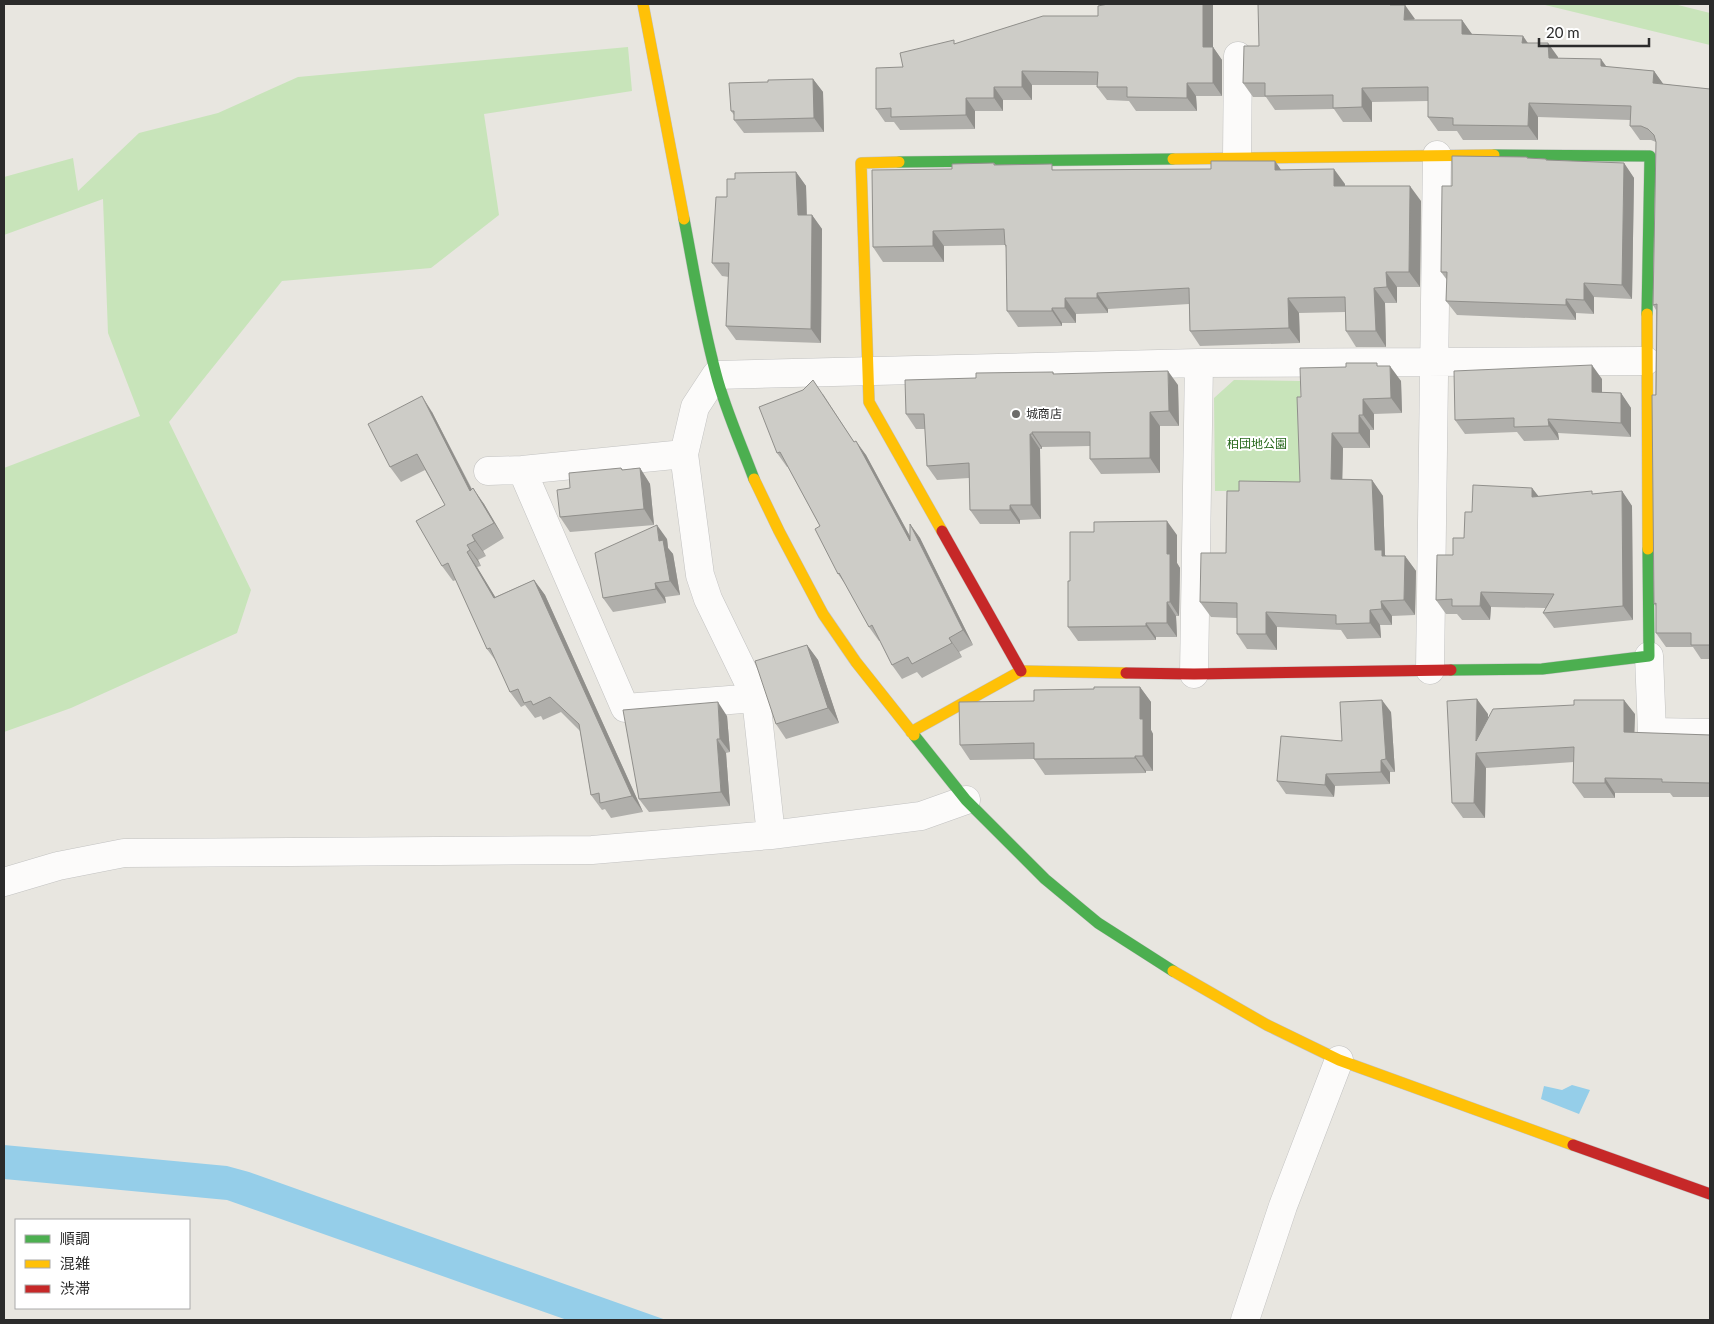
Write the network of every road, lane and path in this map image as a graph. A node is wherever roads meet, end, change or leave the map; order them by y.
1 (643, 4) edge
2 (1238, 56) dead end
3 (1437, 155) junction
4 (1237, 157) junction
5 (1646, 361) junction
6 (1435, 362) junction
7 (1199, 363) junction
8 (867, 371) junction
9 (716, 375) junction
10 (684, 454) junction
11 (522, 470) junction
12 (488, 471) dead end
13 (1650, 656) junction
14 (1430, 670) junction
15 (1021, 671) junction
16 (1194, 674) junction
17 (756, 698) junction
18 (911, 732) junction
19 (1710, 733) edge
20 (966, 800) junction
21 (771, 835) junction
22 (4, 882) edge
23 (1339, 1060) junction
24 (1710, 1194) edge
25 (1245, 1320) edge

1 - 9 street
2 - 4 street
3 - 4 street
3 - 5 street
3 - 6 street
4 - 8 street
5 - 6 street
5 - 13 street
6 - 7 street
6 - 14 street
7 - 8 street
7 - 16 street
8 - 9 street
8 - 15 street
9 - 10 street
9 - 18 street
10 - 11 street
10 - 17 street
11 - 12 street
11 - 17 street
13 - 14 street
13 - 19 street
14 - 16 street
15 - 16 street
15 - 18 street
17 - 21 street
18 - 20 street
20 - 21 street
20 - 23 street
21 - 22 street
23 - 24 street
23 - 25 street

